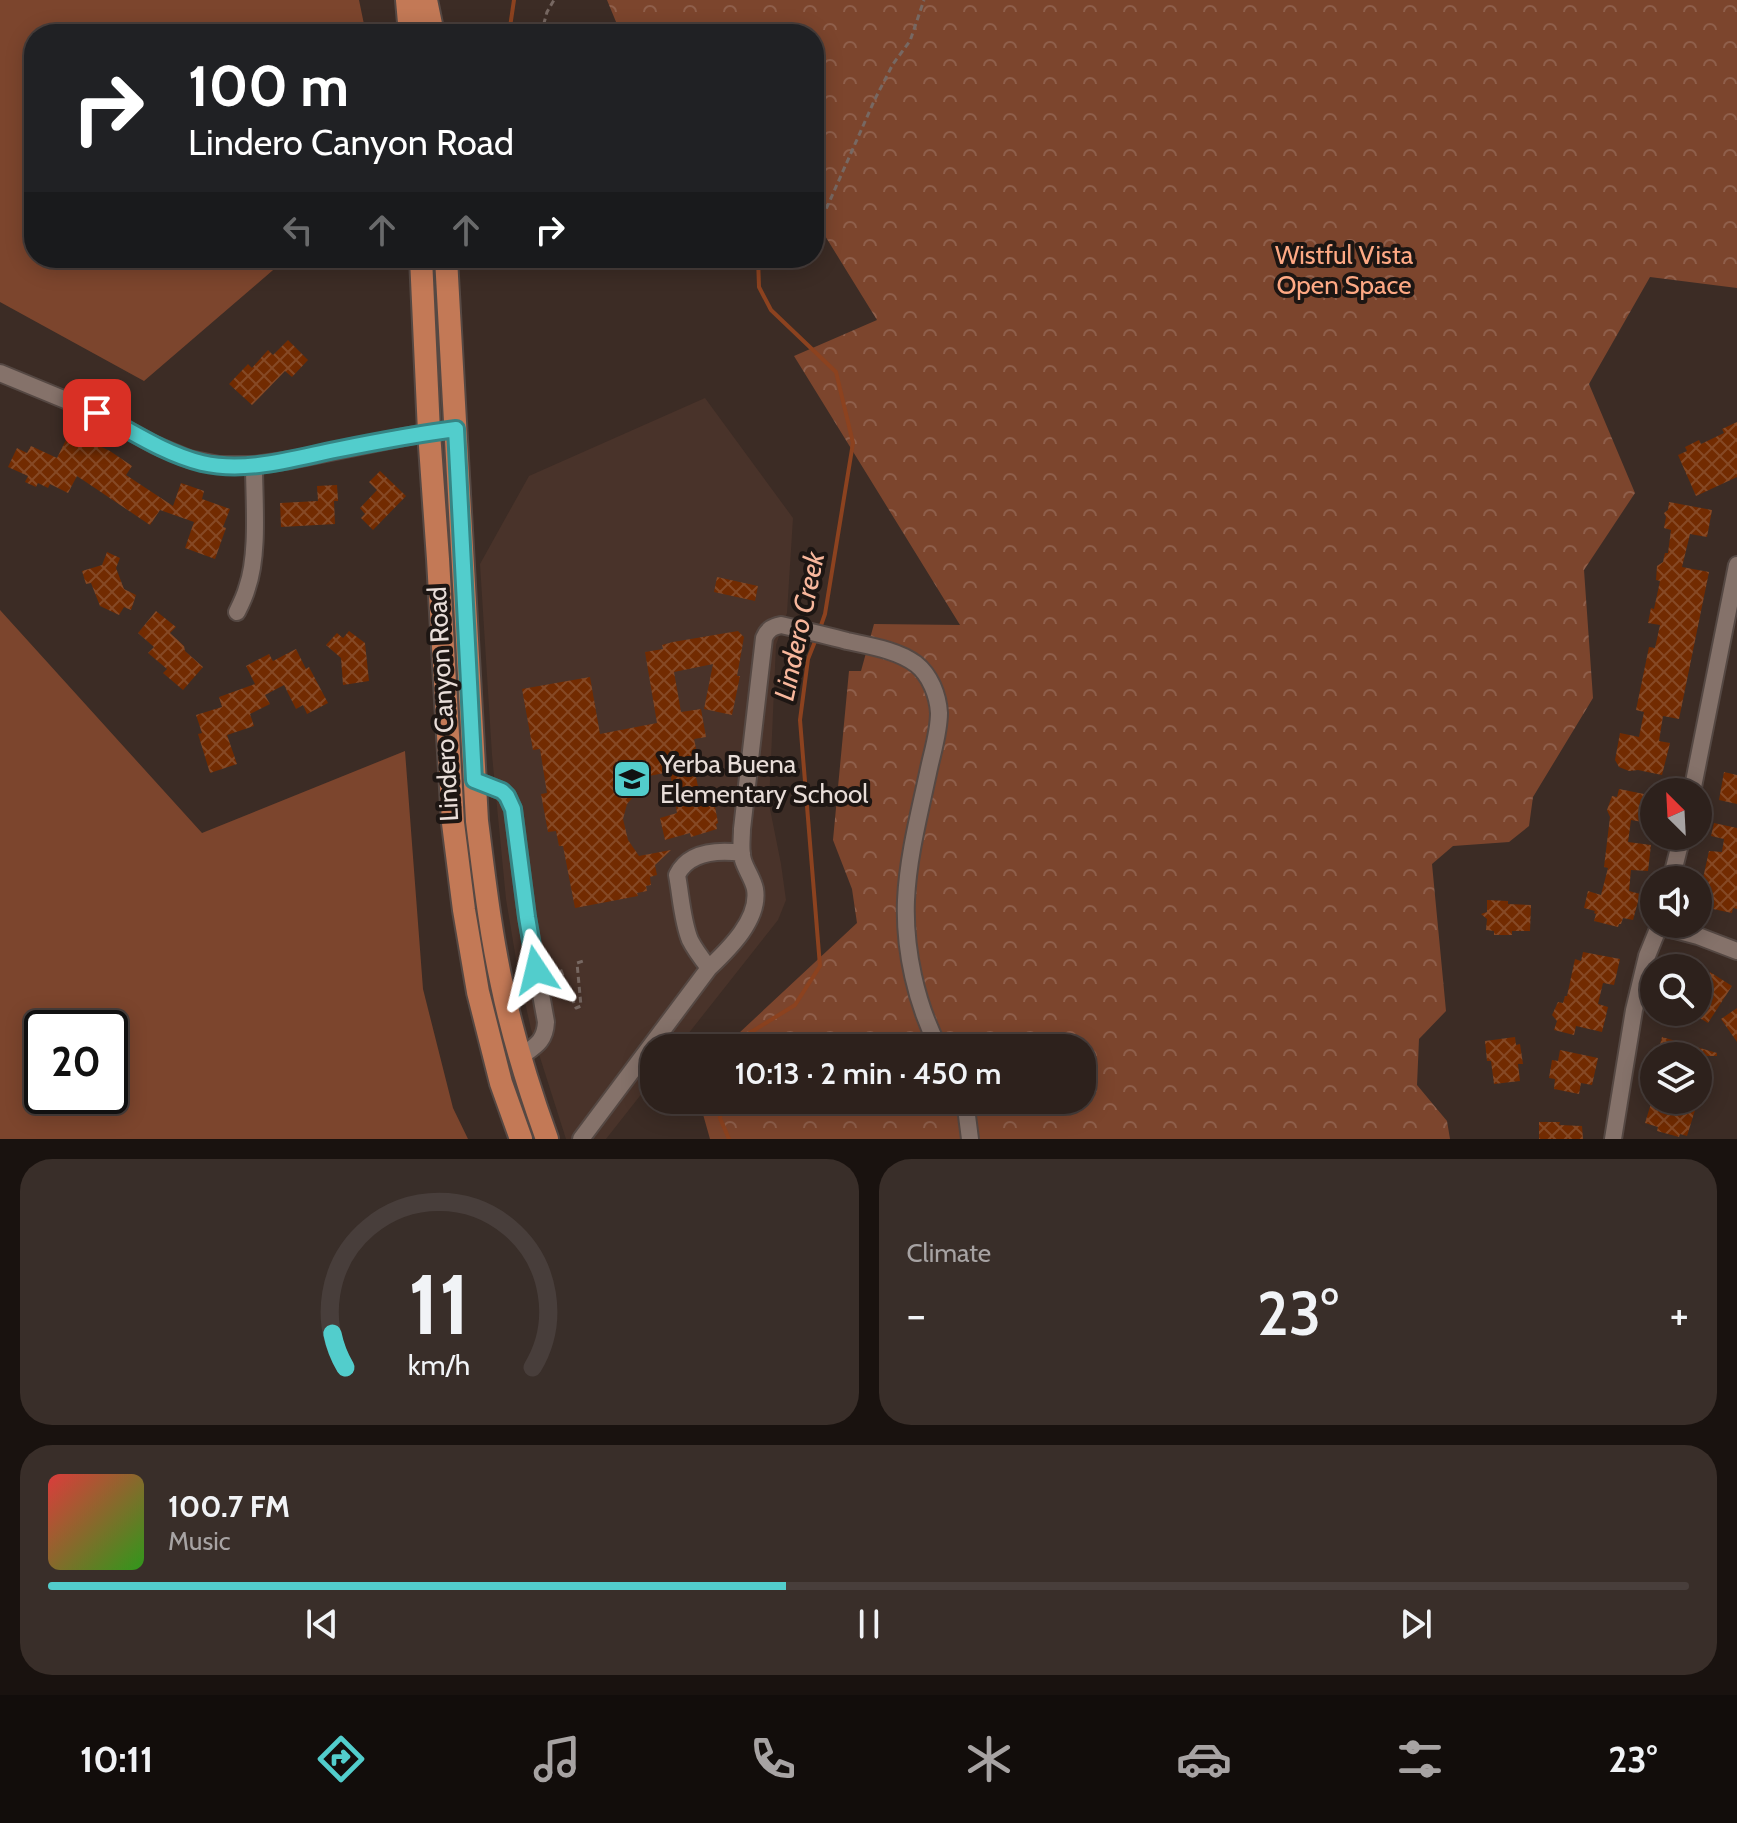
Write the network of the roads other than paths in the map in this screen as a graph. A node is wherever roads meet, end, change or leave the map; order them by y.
1 (407, 0) edge
2 (426, 0) edge
3 (409, 24) edge
4 (431, 24) edge
5 (421, 268) edge
6 (447, 268) edge
7 (0, 373) edge
8 (456, 429) junction
9 (429, 432) junction
10 (254, 465) junction
11 (1737, 565) edge
12 (237, 612) dead end
13 (1695, 778) edge
14 (474, 780) junction
15 (742, 853) junction
16 (1655, 938) edge
17 (1703, 938) edge
18 (1737, 951) edge
19 (709, 968) junction
20 (933, 1034) edge
21 (520, 1057) junction
22 (968, 1114) edge
23 (521, 1139) edge
24 (547, 1139) edge
25 (581, 1139) edge
26 (970, 1139) edge
27 (1613, 1139) edge

1 - 3 main road
2 - 4 main road
5 - 9 main road, Lindero Canyon Road
6 - 8 main road, Lindero Canyon Road
7 - 10 street
8 - 9 street
8 - 14 main road, Lindero Canyon Road
9 - 10 street
9 - 23 main road, Lindero Canyon Road
10 - 12 street
11 - 13 street
14 - 21 main road, Lindero Canyon Road
14 - 21 street
15 - 19 street
15 - 19 street
15 - 20 street
16 - 27 street
17 - 18 street
19 - 25 street
21 - 24 main road, Lindero Canyon Road
22 - 26 street

